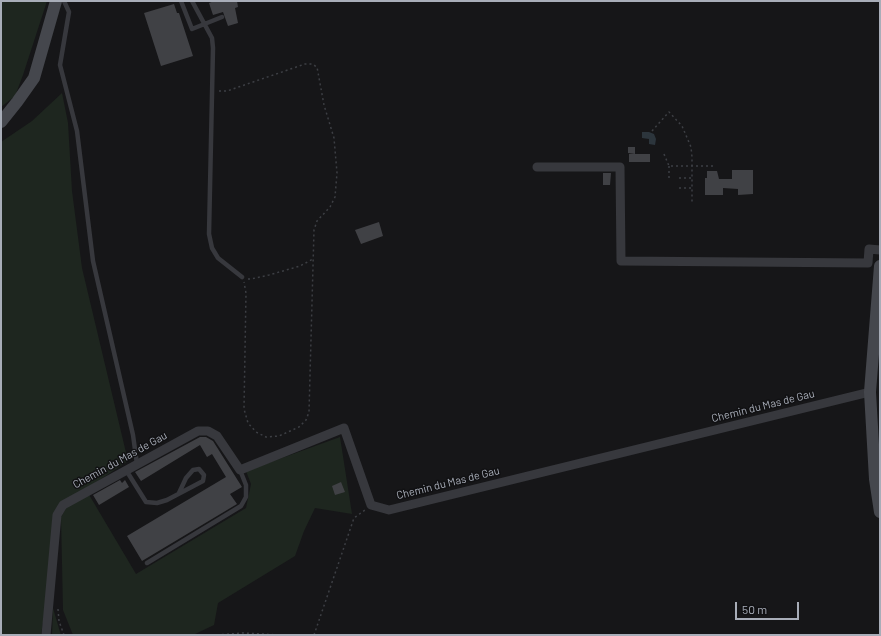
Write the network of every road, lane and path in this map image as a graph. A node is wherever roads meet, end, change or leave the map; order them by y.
1 (56, 1) edge
2 (64, 1) edge
3 (181, 1) edge
4 (192, 1) edge
5 (222, 17) dead end
6 (204, 24) junction
7 (212, 89) junction
8 (1, 122) edge
9 (652, 131) dead end
10 (664, 154) dead end
11 (669, 166) junction
12 (692, 166) junction
13 (716, 166) dead end
14 (537, 167) dead end
15 (669, 178) dead end
16 (680, 178) dead end
17 (692, 178) junction
18 (679, 188) dead end
19 (692, 188) junction
20 (692, 204) dead end
21 (880, 250) edge
22 (313, 259) junction
23 (880, 266) edge
24 (242, 277) junction
25 (870, 392) junction
26 (137, 464) junction
27 (126, 470) junction
28 (240, 470) junction
29 (179, 493) junction
30 (371, 505) junction
31 (880, 512) edge
32 (147, 563) dead end
33 (50, 592) junction
34 (46, 635) edge
35 (64, 635) edge
36 (217, 635) edge
37 (281, 635) edge
38 (314, 635) edge

1 - 8 street
2 - 26 lane
3 - 6 lane
4 - 6 lane
5 - 6 lane
6 - 7 lane
7 - 22 path
7 - 24 lane
9 - 12 path
10 - 11 path
11 - 12 path
11 - 15 path
12 - 13 path
12 - 17 path
14 - 21 street
16 - 17 path
17 - 19 path
18 - 19 path
19 - 20 path
22 - 24 path
22 - 24 path
23 - 25 street
25 - 30 street, Chemin du Mas de Gau
25 - 31 street
26 - 27 street, Chemin du Mas de Gau
26 - 28 street, Chemin du Mas de Gau
27 - 29 lane
27 - 33 street, Chemin du Mas de Gau
28 - 30 street
28 - 32 lane
29 - 29 lane
30 - 38 path
33 - 34 street, Chemin du Mas de Gau
33 - 35 path
36 - 37 path

